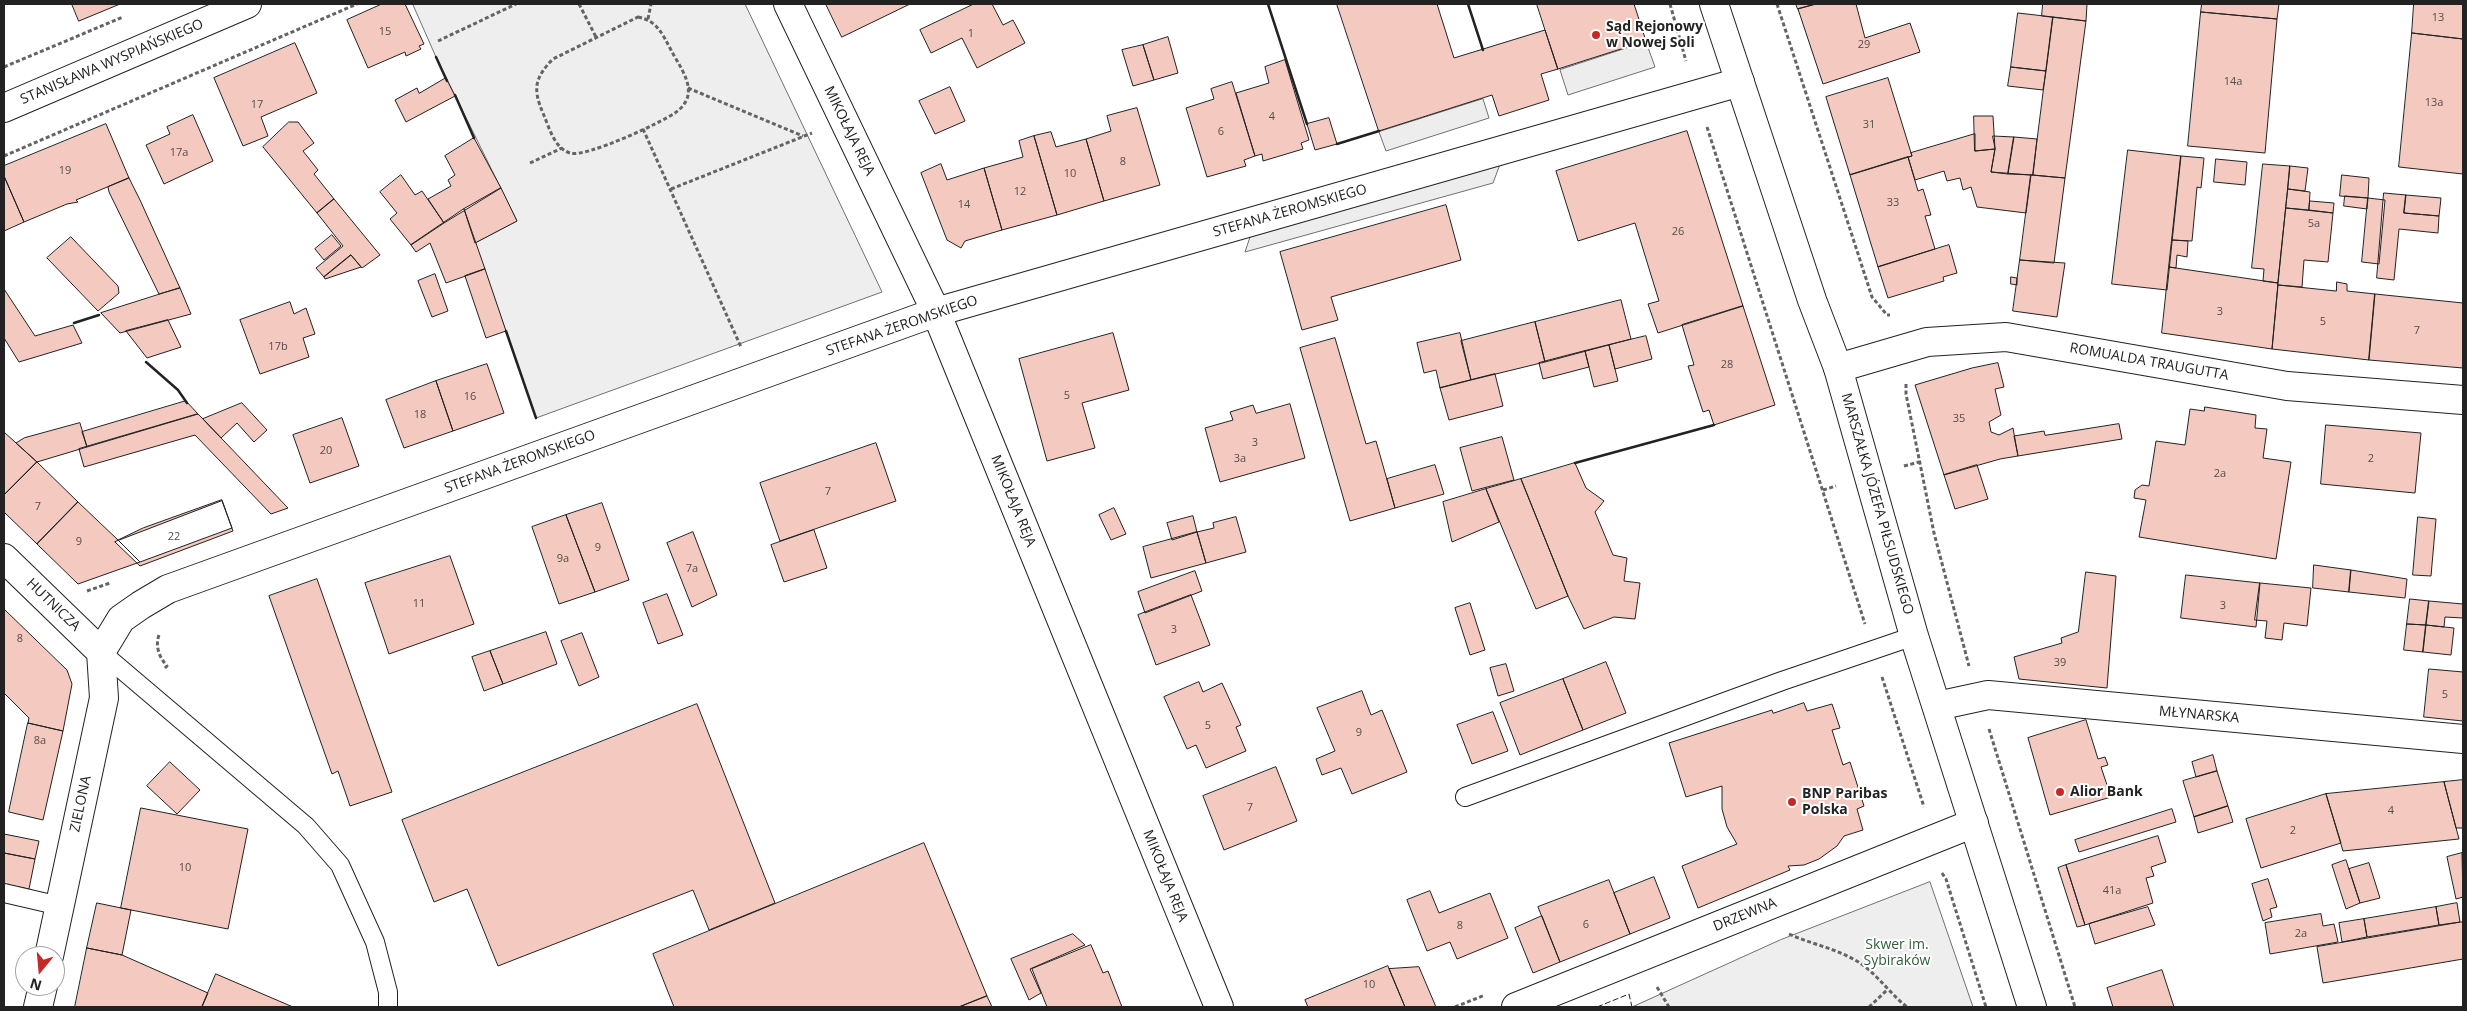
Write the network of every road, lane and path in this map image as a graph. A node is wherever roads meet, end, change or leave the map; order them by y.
1 (247, 4) edge
2 (356, 4) edge
3 (516, 4) edge
4 (579, 4) edge
5 (651, 4) edge
6 (788, 4) edge
7 (1670, 4) edge
8 (1714, 4) edge
9 (1777, 4) edge
10 (219, 9) edge
11 (127, 15) dead end
12 (648, 19) junction
13 (596, 37) junction
14 (438, 41) dead end
15 (1686, 61) junction
16 (1676, 64) dead end
17 (4, 67) edge
18 (1740, 82) junction
19 (688, 88) junction
20 (1696, 95) junction
21 (4, 108) edge
22 (810, 124) dead end
23 (643, 130) junction
24 (804, 136) junction
25 (562, 148) junction
26 (4, 156) edge
27 (530, 164) dead end
28 (671, 189) junction
29 (936, 312) junction
30 (1897, 313) dead end
31 (745, 354) dead end
32 (1838, 368) junction
33 (2463, 400) edge
34 (1919, 462) dead end
35 (1904, 466) dead end
36 (1843, 483) dead end
37 (1823, 490) junction
38 (4, 558) edge
39 (163, 630) dead end
40 (1914, 636) junction
41 (1873, 650) junction
42 (102, 652) junction
43 (148, 691) junction
44 (1937, 706) junction
45 (2463, 739) edge
46 (1465, 797) dead end
47 (1923, 813) dead end
48 (1974, 823) junction
49 (1946, 879) dead end
50 (4, 893) edge
51 (60, 906) junction
52 (1782, 930) dead end
53 (51, 946) edge
54 (1653, 981) dead end
55 (1887, 990) junction
56 (388, 1007) edge
57 (1219, 1007) edge
58 (1516, 1007) edge
59 (1669, 1007) edge
60 (1869, 1007) edge
61 (1907, 1007) edge
62 (1986, 1007) edge
63 (2032, 1007) edge

1 - 10 street, STANISŁAWA WYSPIAŃSKIEGO
2 - 26 path
3 - 14 path
4 - 13 path
5 - 12 path
6 - 29 street, MIKOŁAJA REJA
7 - 15 path
8 - 18 street, MARSZAŁKA JÓZEFA PIŁSUDSKIEGO
9 - 30 path
10 - 21 street, STANISŁAWA WYSPIAŃSKIEGO
11 - 17 path
12 - 13 path
12 - 19 path
13 - 25 path
15 - 16 path
15 - 20 path
18 - 20 street, STEFANA ŻEROMSKIEGO
18 - 32 street, MARSZAŁKA JÓZEFA PIŁSUDSKIEGO
19 - 23 path
19 - 24 path
20 - 29 street, STEFANA ŻEROMSKIEGO
20 - 37 path
22 - 24 path
23 - 25 path
23 - 28 path
24 - 28 path
25 - 27 path
28 - 31 path
29 - 42 street, STEFANA ŻEROMSKIEGO
29 - 57 street, MIKOŁAJA REJA
32 - 33 street, ROMUALDA TRAUGUTTA
32 - 40 street, MARSZAŁKA JÓZEFA PIŁSUDSKIEGO
34 - 35 path
36 - 37 path
37 - 41 path
38 - 42 street, HUTNICZA
39 - 43 path
40 - 41 lane
40 - 44 street, MARSZAŁKA JÓZEFA PIŁSUDSKIEGO
41 - 46 lane
41 - 47 path
42 - 43 lane
42 - 51 street, ZIELONA
43 - 56 lane
44 - 45 street, MŁYNARSKA
44 - 48 street, MARSZAŁKA JÓZEFA PIŁSUDSKIEGO
48 - 58 street, DRZEWNA
48 - 63 street, MARSZAŁKA JÓZEFA PIŁSUDSKIEGO
49 - 62 path
50 - 51 lane
51 - 53 street, ZIELONA
52 - 55 path
54 - 59 path
55 - 60 path
55 - 61 path

